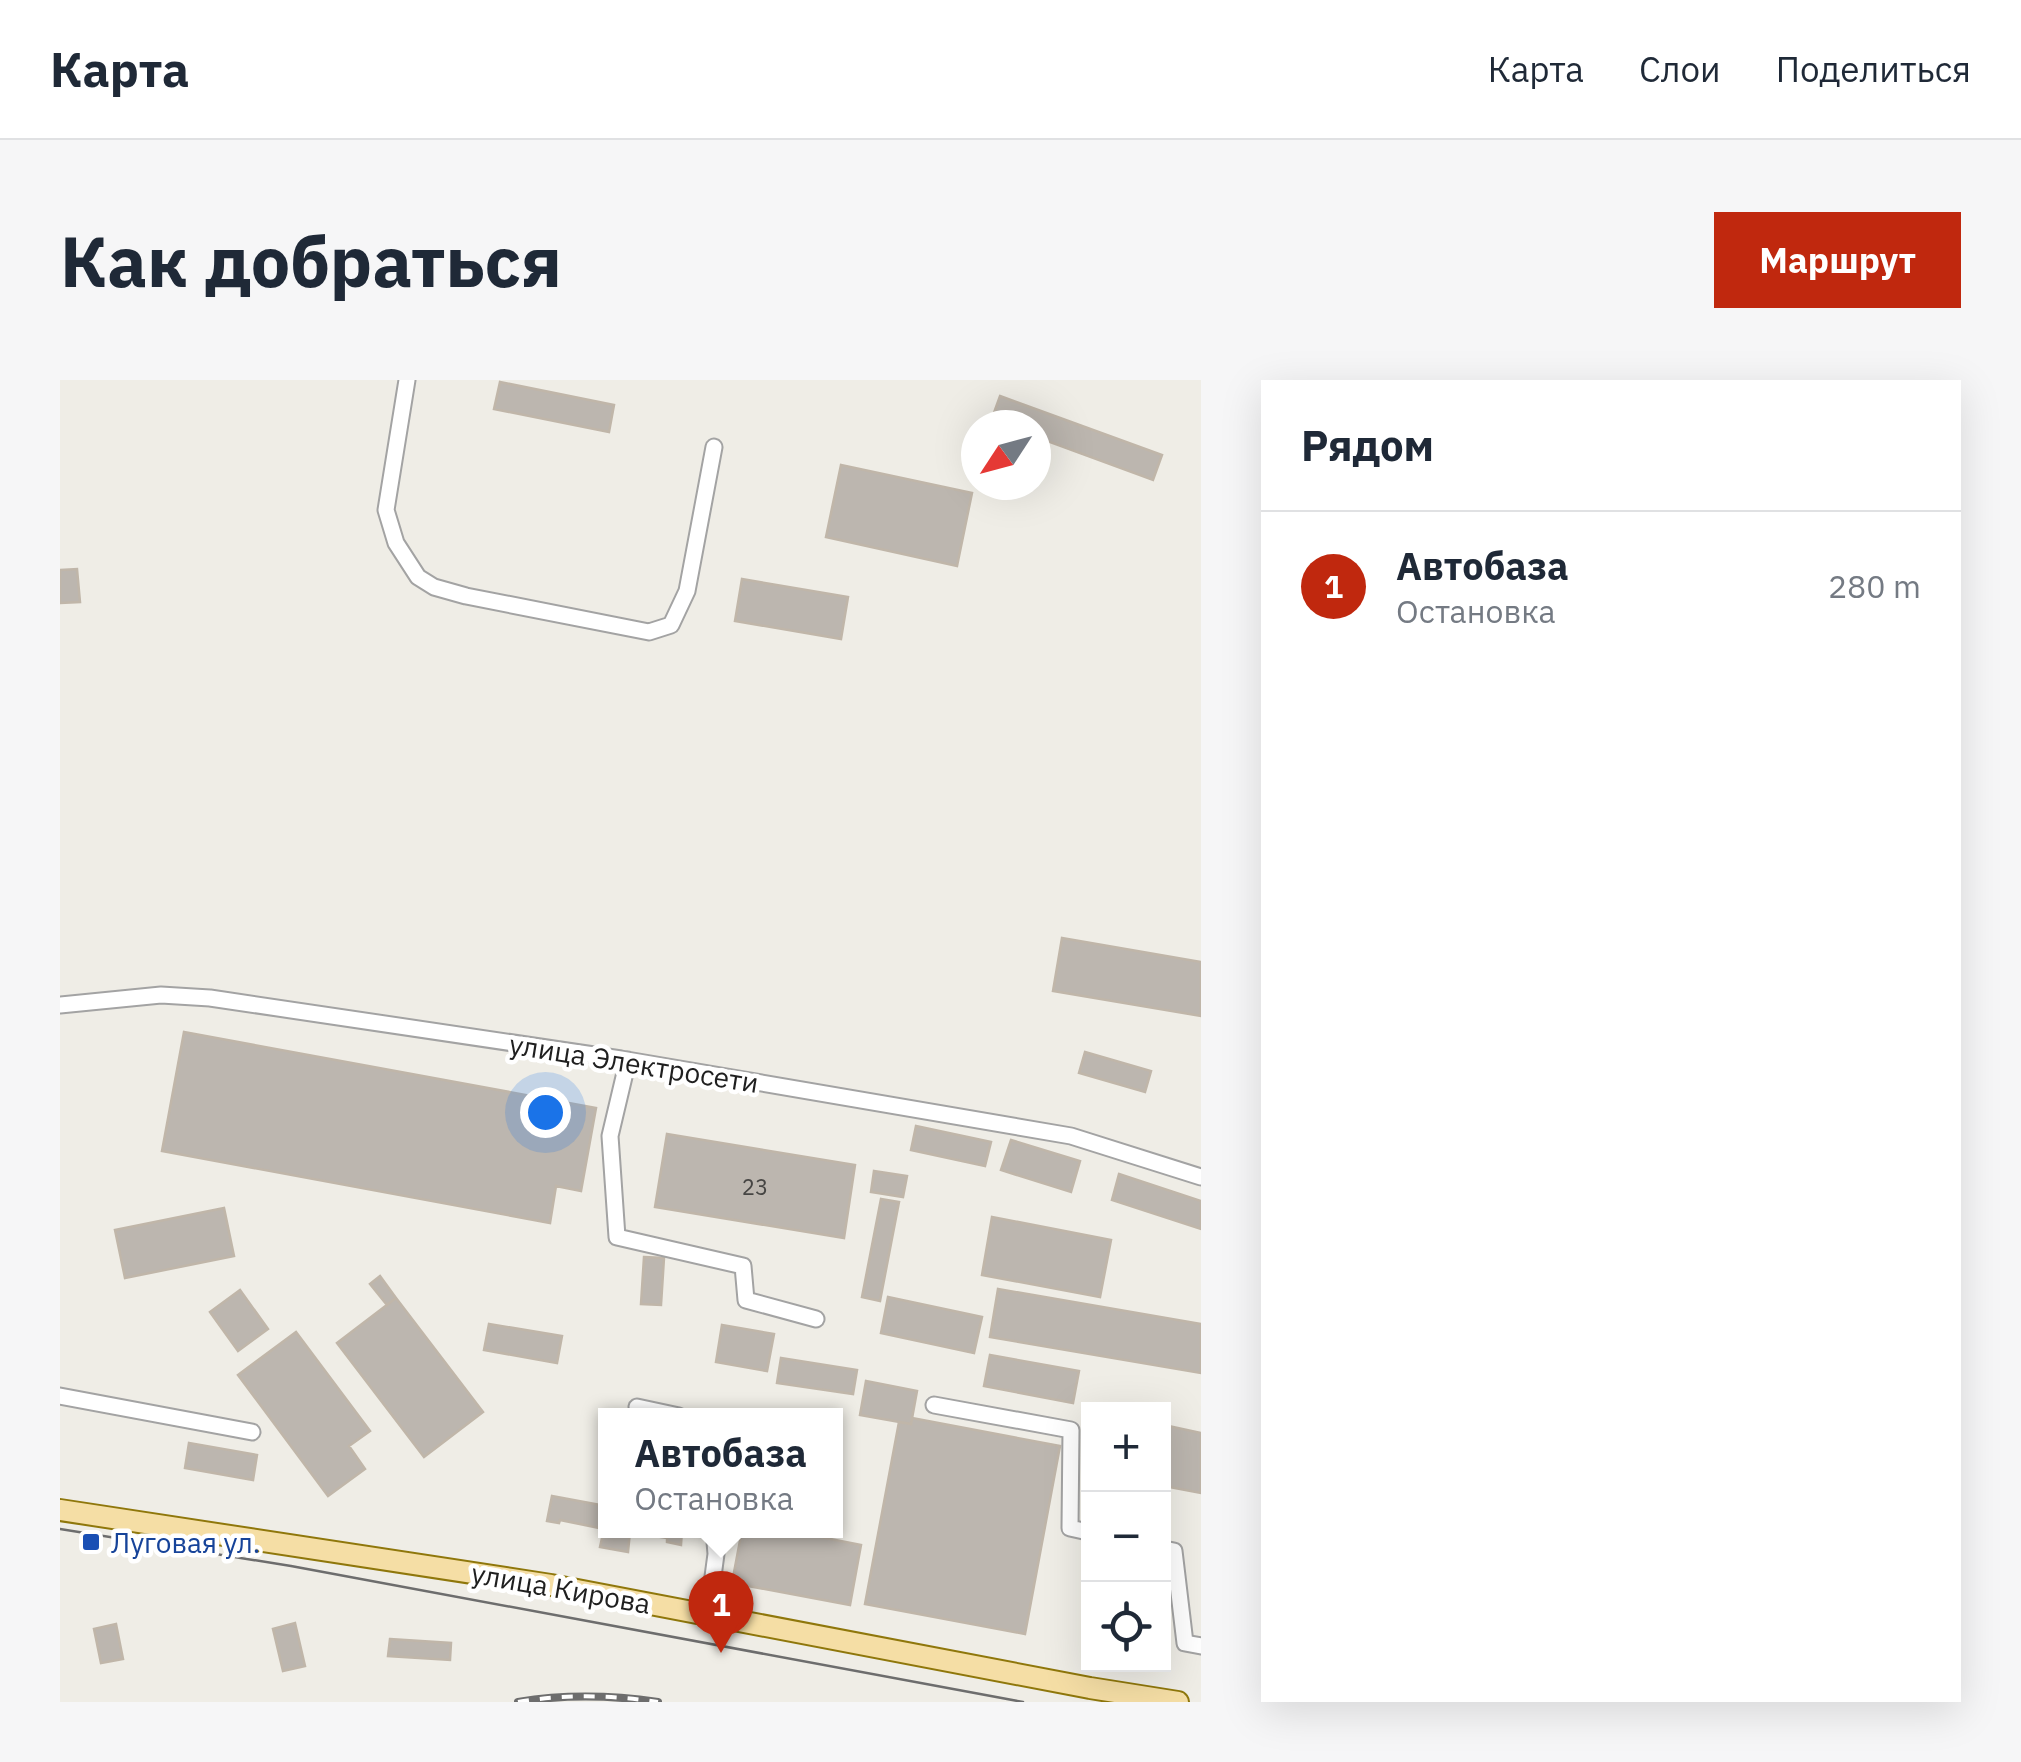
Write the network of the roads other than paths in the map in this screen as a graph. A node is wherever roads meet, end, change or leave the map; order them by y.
1 (407, 380) edge
2 (714, 447) dead end
3 (60, 1006) edge
4 (628, 1060) junction
5 (1201, 1177) edge
6 (816, 1319) dead end
7 (60, 1396) edge
8 (934, 1405) dead end
9 (637, 1407) dead end
10 (642, 1408) edge
11 (252, 1432) dead end
12 (60, 1510) edge
13 (1081, 1530) edge
14 (715, 1538) edge
15 (1171, 1551) edge
16 (708, 1614) junction
17 (1201, 1646) edge
18 (1178, 1702) edge

1 - 2 street
3 - 4 street, улица Электросети
4 - 5 street, улица Электросети
4 - 6 street
7 - 11 street
8 - 13 street
9 - 10 street
12 - 16 main road, улица Кирова
14 - 16 street
15 - 17 street
16 - 18 main road, улица Кирова

